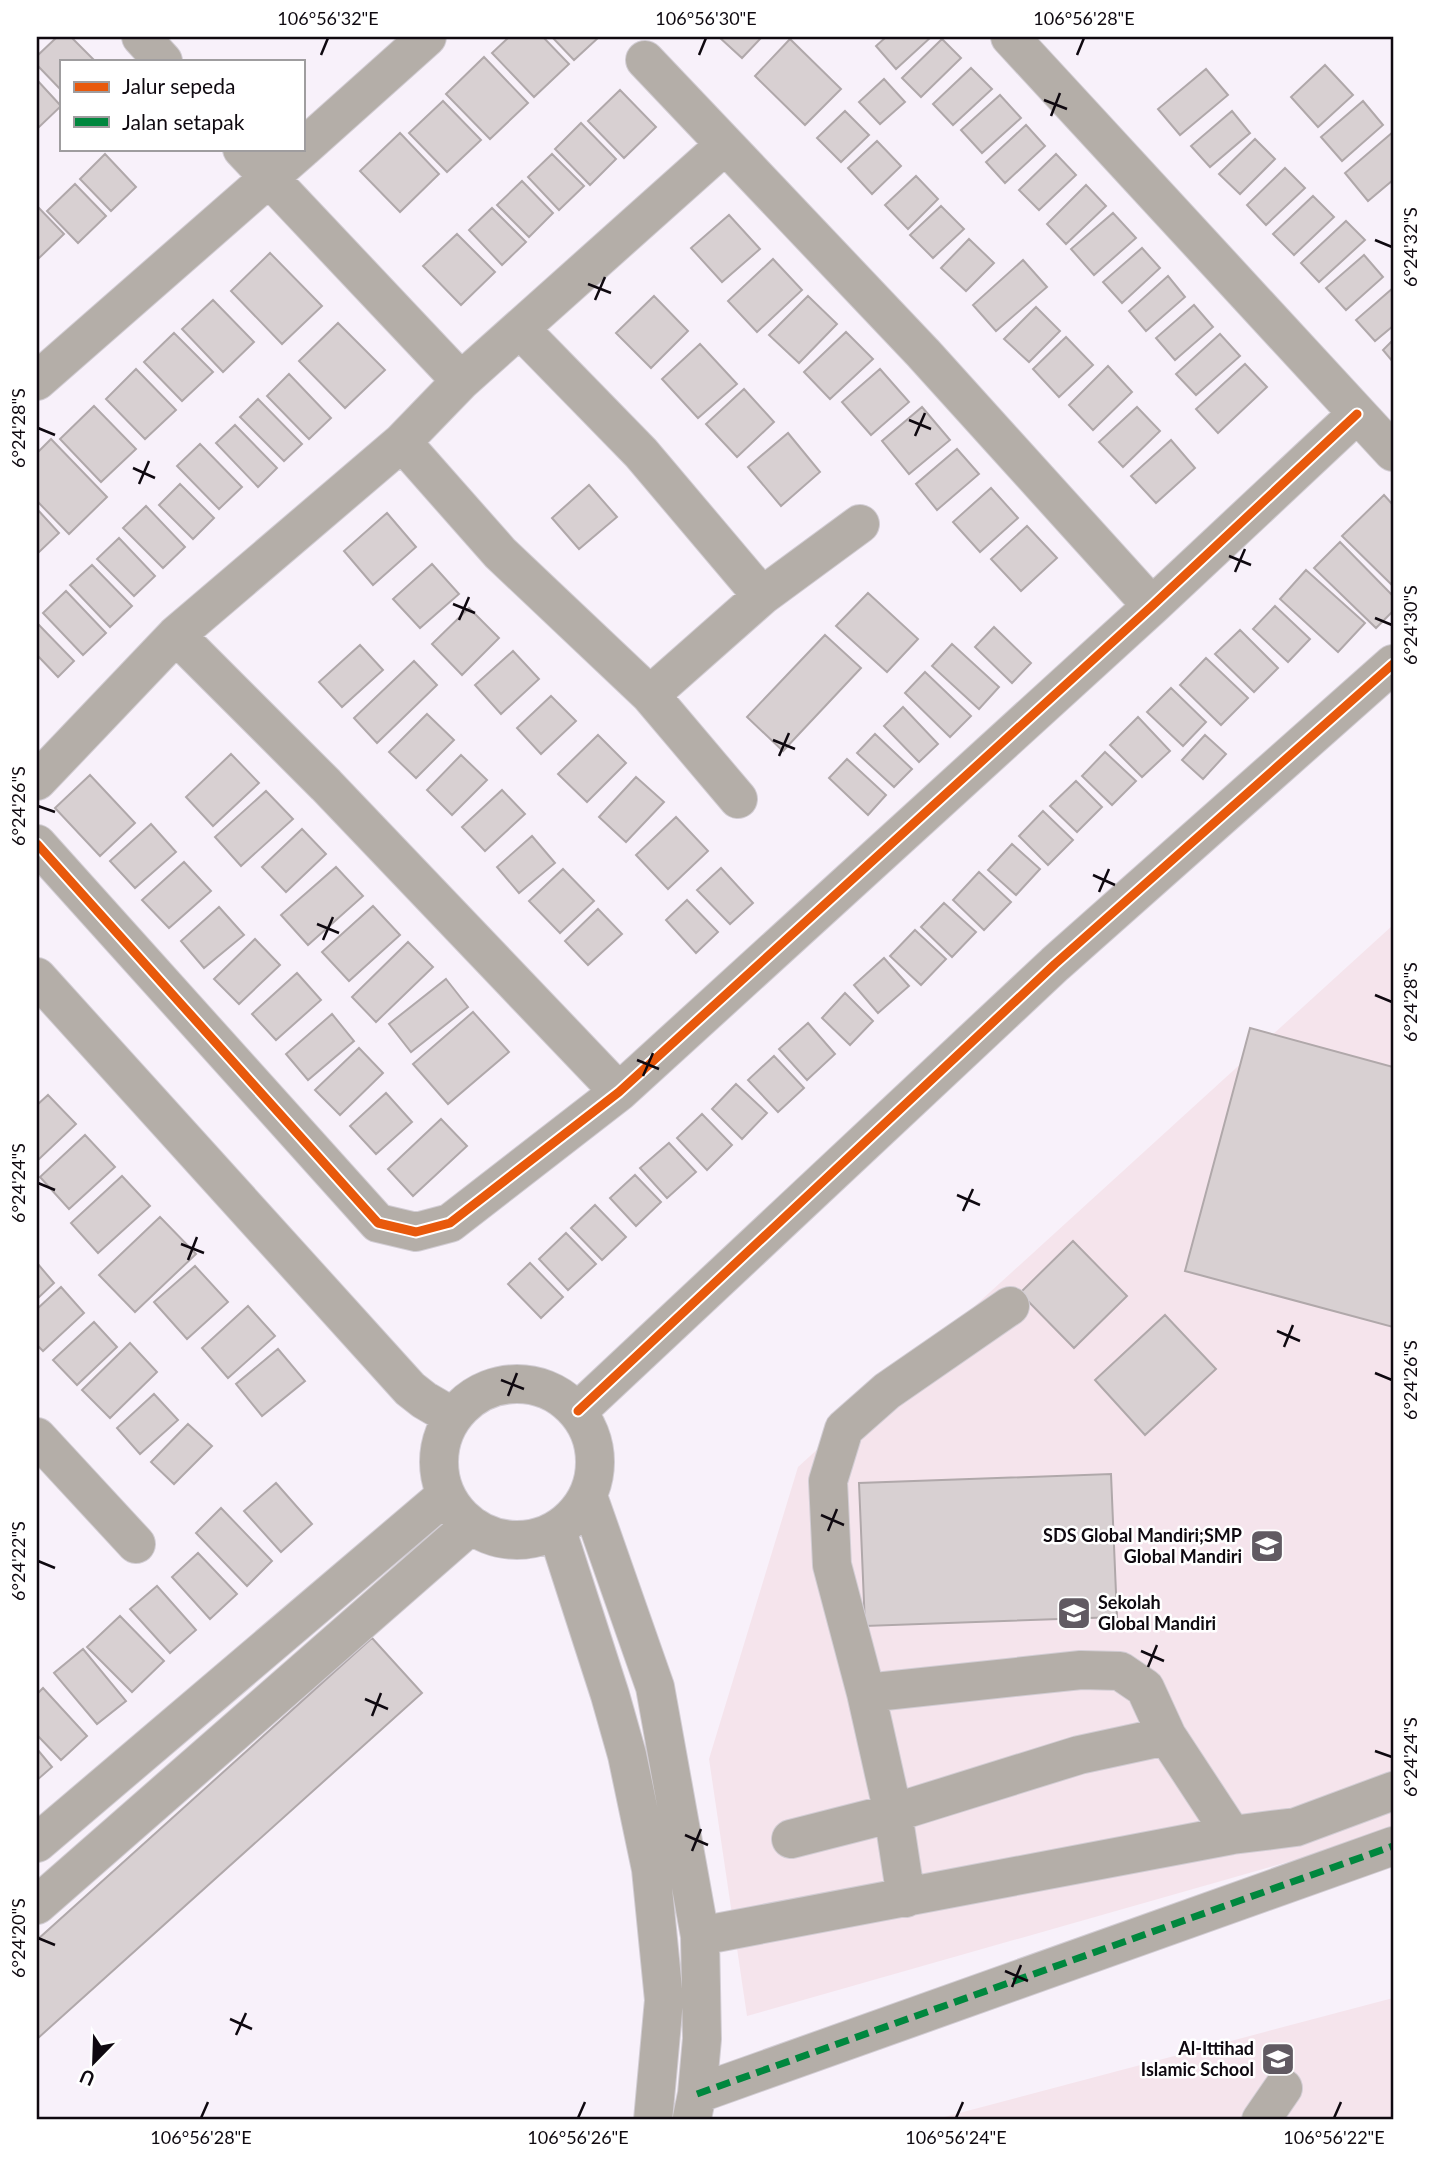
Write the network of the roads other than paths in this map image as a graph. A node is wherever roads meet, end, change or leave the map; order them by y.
1 (141, 37) edge
2 (427, 37) edge
3 (1010, 37) edge
4 (162, 60) edge
5 (645, 60) dead end
6 (725, 145) junction
7 (304, 146) edge
8 (243, 150) edge
9 (300, 150) edge
10 (269, 178) junction
11 (521, 330) junction
12 (37, 381) edge
13 (461, 382) junction
14 (1357, 414) junction
15 (402, 442) junction
16 (1393, 452) edge
17 (860, 524) dead end
18 (762, 596) junction
19 (1152, 606) junction
20 (176, 635) junction
21 (1393, 664) edge
22 (649, 695) junction
23 (37, 780) edge
24 (738, 799) dead end
25 (37, 844) edge
26 (37, 977) edge
27 (619, 1092) junction
28 (1010, 1306) dead end
29 (578, 1411) junction
30 (453, 1417) junction
31 (37, 1439) edge
32 (446, 1495) junction
33 (589, 1499) junction
34 (471, 1525) junction
35 (557, 1531) junction
36 (135, 1544) dead end
37 (866, 1693) junction
38 (1167, 1736) junction
39 (1393, 1791) edge
40 (893, 1813) junction
41 (1232, 1835) junction
42 (791, 1839) dead end
43 (37, 1843) edge
44 (1393, 1846) edge
45 (906, 1899) junction
46 (37, 1905) edge
47 (700, 1936) junction
48 (1283, 2088) dead end
49 (695, 2107) edge
50 (653, 2120) edge
51 (1261, 2120) edge

1 - 4 street
2 - 7 street
3 - 14 street
5 - 6 street
6 - 11 street
6 - 19 street
8 - 10 street
9 - 10 street
10 - 12 street
10 - 13 street
11 - 13 street
11 - 18 street
13 - 15 street
14 - 16 street
14 - 19 street
15 - 20 street
15 - 22 street
17 - 18 street
18 - 22 street
19 - 27 street
20 - 23 street
20 - 27 street
21 - 29 street
22 - 24 street
25 - 27 street
26 - 30 street
28 - 37 street
29 - 30 street
29 - 33 street
30 - 32 street
31 - 36 street
32 - 34 street
32 - 43 street
33 - 35 street
33 - 47 street
34 - 35 street
34 - 46 street
35 - 50 street
37 - 38 street
37 - 40 street
38 - 40 street
38 - 41 street
39 - 41 street
40 - 42 street
40 - 45 street
41 - 45 street
44 - 49 street
45 - 47 street
47 - 49 street
48 - 51 street

